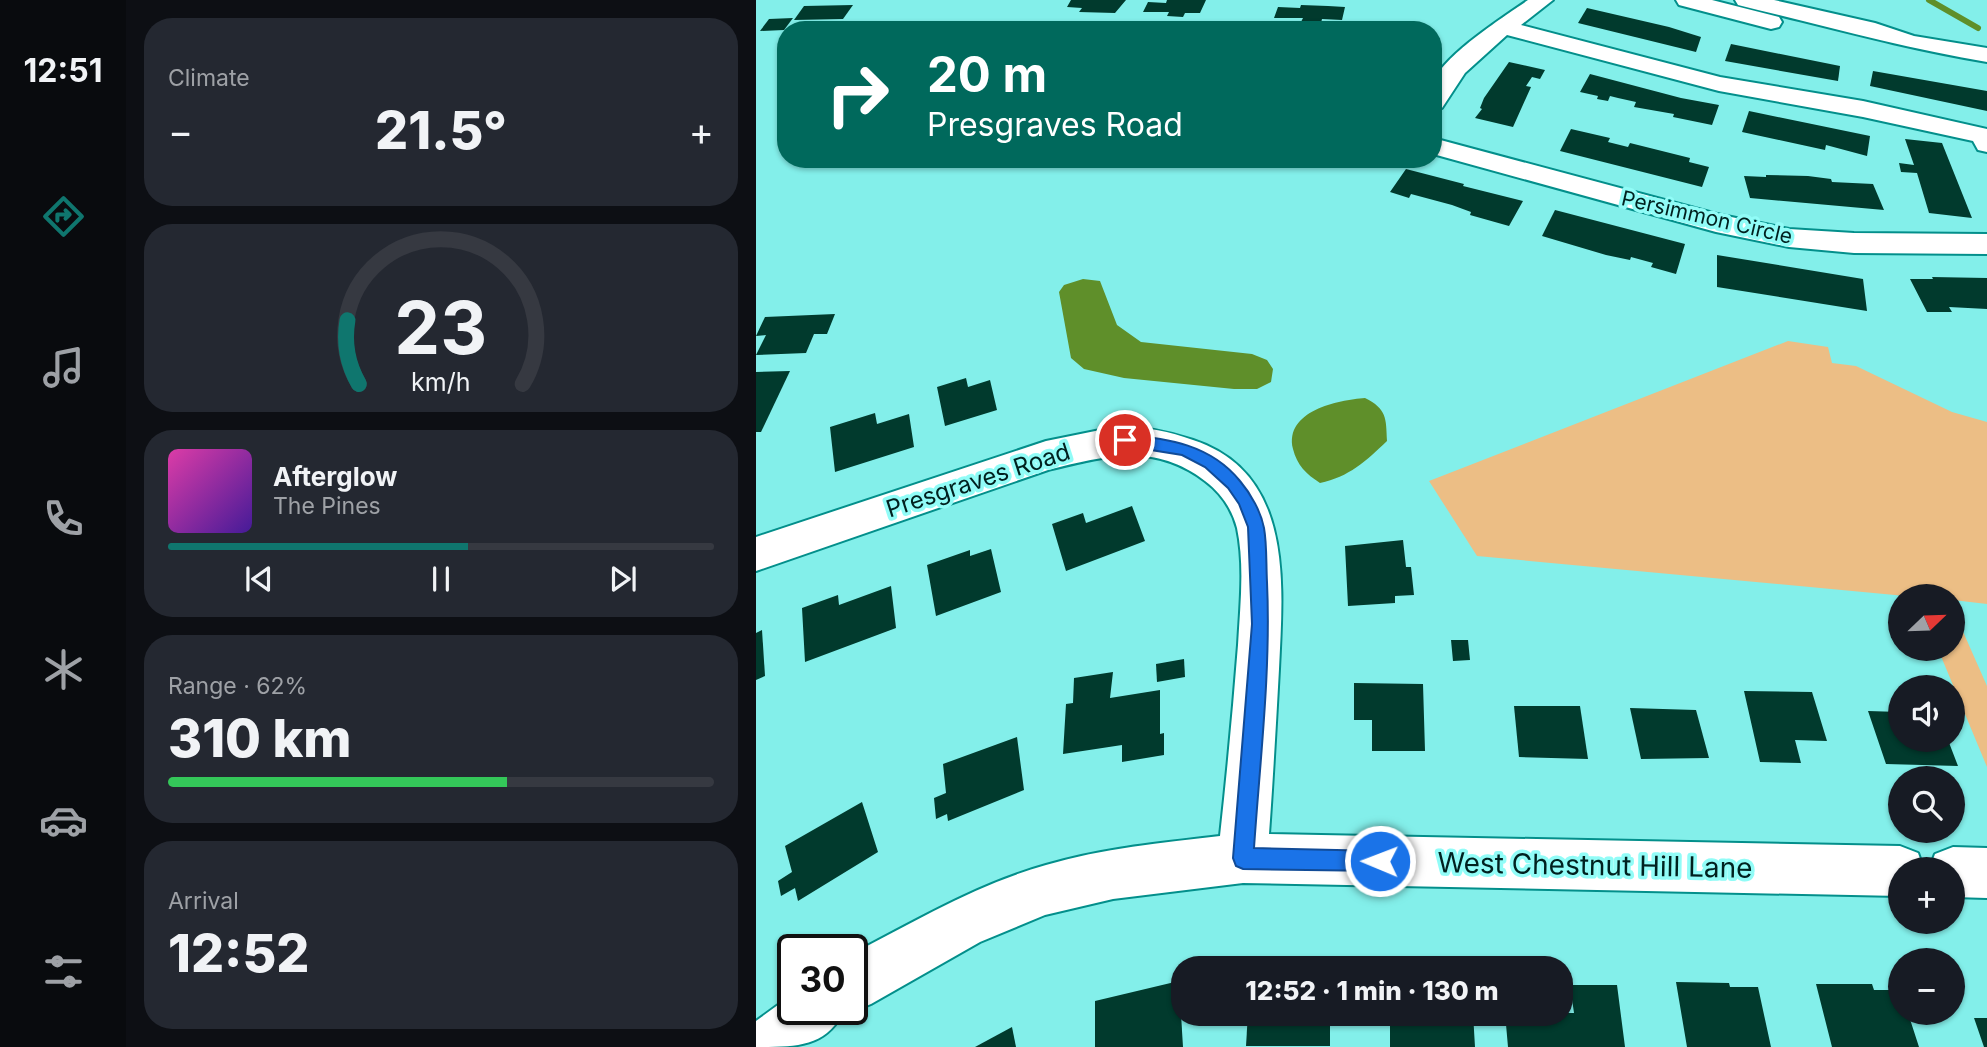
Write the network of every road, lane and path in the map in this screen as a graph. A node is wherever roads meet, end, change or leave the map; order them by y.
1 (1687, 0) edge
2 (1746, 0) edge
3 (1535, 1) edge
4 (1502, 27) junction
5 (1910, 43) junction
6 (1987, 55) edge
7 (1442, 90) edge
8 (1987, 145) edge
9 (1442, 148) edge
10 (1987, 244) edge
11 (756, 554) edge
12 (1243, 858) junction
13 (1888, 871) edge
14 (1965, 872) edge
15 (1987, 873) edge
16 (868, 974) edge
17 (796, 1025) edge
18 (766, 1047) edge

1 - 5 street
2 - 5 street
3 - 4 street
4 - 7 street
4 - 8 street
5 - 6 street
9 - 10 street, Persimmon Circle
11 - 12 street, Presgraves Road
12 - 13 street, West Chestnut Hill Lane
12 - 16 street, West Chestnut Hill Lane
14 - 15 street
17 - 18 street

